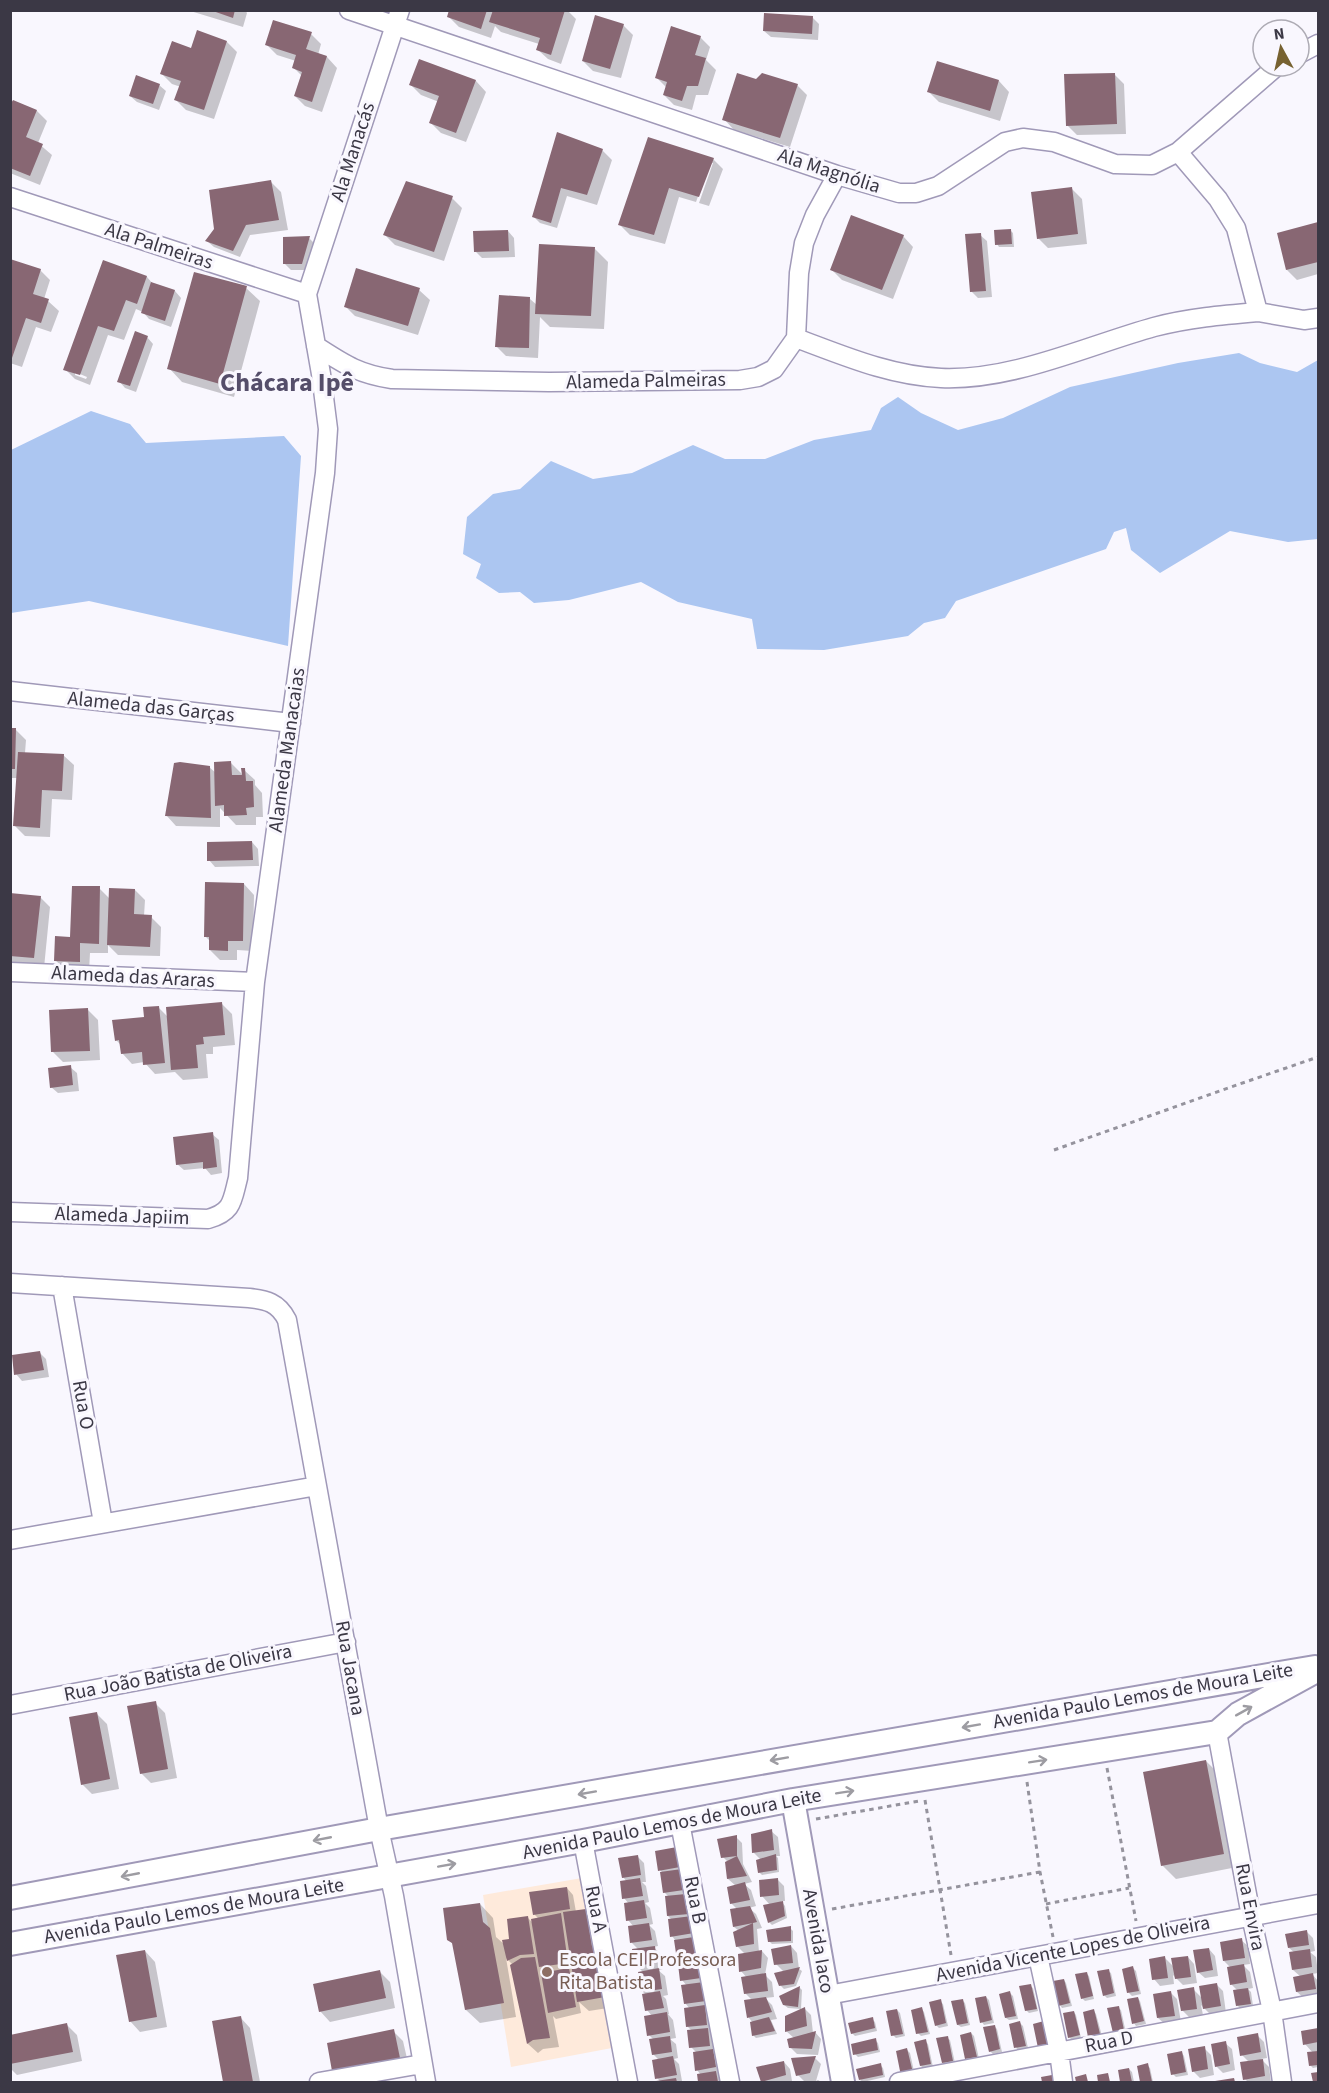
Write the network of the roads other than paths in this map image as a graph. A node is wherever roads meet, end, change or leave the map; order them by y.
1 (349, 10) edge
2 (398, 18) edge
3 (1263, 78) edge
4 (1178, 152) junction
5 (837, 175) junction
6 (10, 197) edge
7 (307, 294) junction
8 (1258, 312) junction
9 (1318, 318) edge
10 (796, 338) junction
11 (316, 346) junction
12 (10, 691) edge
13 (291, 723) junction
14 (10, 972) edge
15 (255, 982) junction
16 (230, 1207) joint
17 (10, 1212) edge
18 (10, 1283) edge
19 (62, 1286) junction
20 (317, 1486) junction
21 (103, 1523) junction
22 (10, 1540) edge
23 (346, 1642) junction
24 (1318, 1668) edge
25 (10, 1705) edge
26 (1217, 1732) junction
27 (793, 1800) junction
28 (680, 1823) junction
29 (379, 1828) junction
30 (583, 1841) junction
31 (390, 1876) junction
32 (10, 1898) edge
33 (1318, 1904) edge
34 (1251, 1916) junction
35 (10, 1944) edge
36 (1038, 1956) junction
37 (828, 1995) junction
38 (1318, 2003) edge
39 (1272, 2011) junction
40 (1059, 2052) junction
41 (422, 2064) junction
42 (319, 2082) edge
43 (426, 2082) edge
44 (628, 2082) edge
45 (730, 2082) edge
46 (843, 2082) edge
47 (899, 2082) edge
48 (1063, 2082) edge
49 (1282, 2082) edge

1 - 2 street, Ala Magnólia
2 - 5 street, Ala Magnólia
2 - 7 street, Ala Manacás
3 - 4 street, Ala Magnólia
4 - 5 street, Ala Magnólia
4 - 8 street
5 - 10 street
6 - 7 street, Ala Palmeiras
7 - 11 street, Alameda Manacaias
8 - 9 street
8 - 10 street
10 - 11 street, Alameda Palmeiras
11 - 13 street, Alameda Manacaias
12 - 13 street, Alameda das Garças
13 - 15 street, Alameda Manacaias
14 - 15 street, Alameda das Araras
15 - 16 street, Alameda Manacaias
16 - 17 street, Alameda Japiim
18 - 19 street, Rua Jacana
19 - 20 street, Rua Jacana
19 - 21 street, Rua O
20 - 21 street
20 - 23 street, Rua Jacana
21 - 22 street
23 - 25 street, Rua João Batista de Oliveira
23 - 29 street, Rua Jacana
26 -> 24 street, Avenida Paulo Lemos de Moura Leite
24 -> 29 street, Avenida Paulo Lemos de Moura Leite
27 -> 26 street, Avenida Paulo Lemos de Moura Leite
26 - 34 street, Rua Envira
27 - 28 street, Avenida Paulo Lemos de Moura Leite
27 - 37 street, Avenida Iaco
28 - 30 street, Avenida Paulo Lemos de Moura Leite
28 - 45 street, Rua B
29 - 31 street, Rua Jacana
29 -> 32 street, Avenida Paulo Lemos de Moura Leite
31 -> 30 street, Avenida Paulo Lemos de Moura Leite
30 - 44 street, Rua A
31 - 35 street, Avenida Paulo Lemos de Moura Leite
31 - 41 street, Rua Jacana
33 - 34 street, Avenida Vicente Lopes de Oliveira
34 - 36 street, Avenida Vicente Lopes de Oliveira
34 - 39 street, Rua Envira
36 - 37 street, Avenida Vicente Lopes de Oliveira
36 - 40 street
37 - 46 street, Avenida Iaco
38 - 39 street, Rua D
39 - 40 street, Rua D
39 - 49 street, Rua Envira
40 - 47 street, Rua D
40 - 48 street
41 - 42 street
41 - 43 street, Rua Jacana

